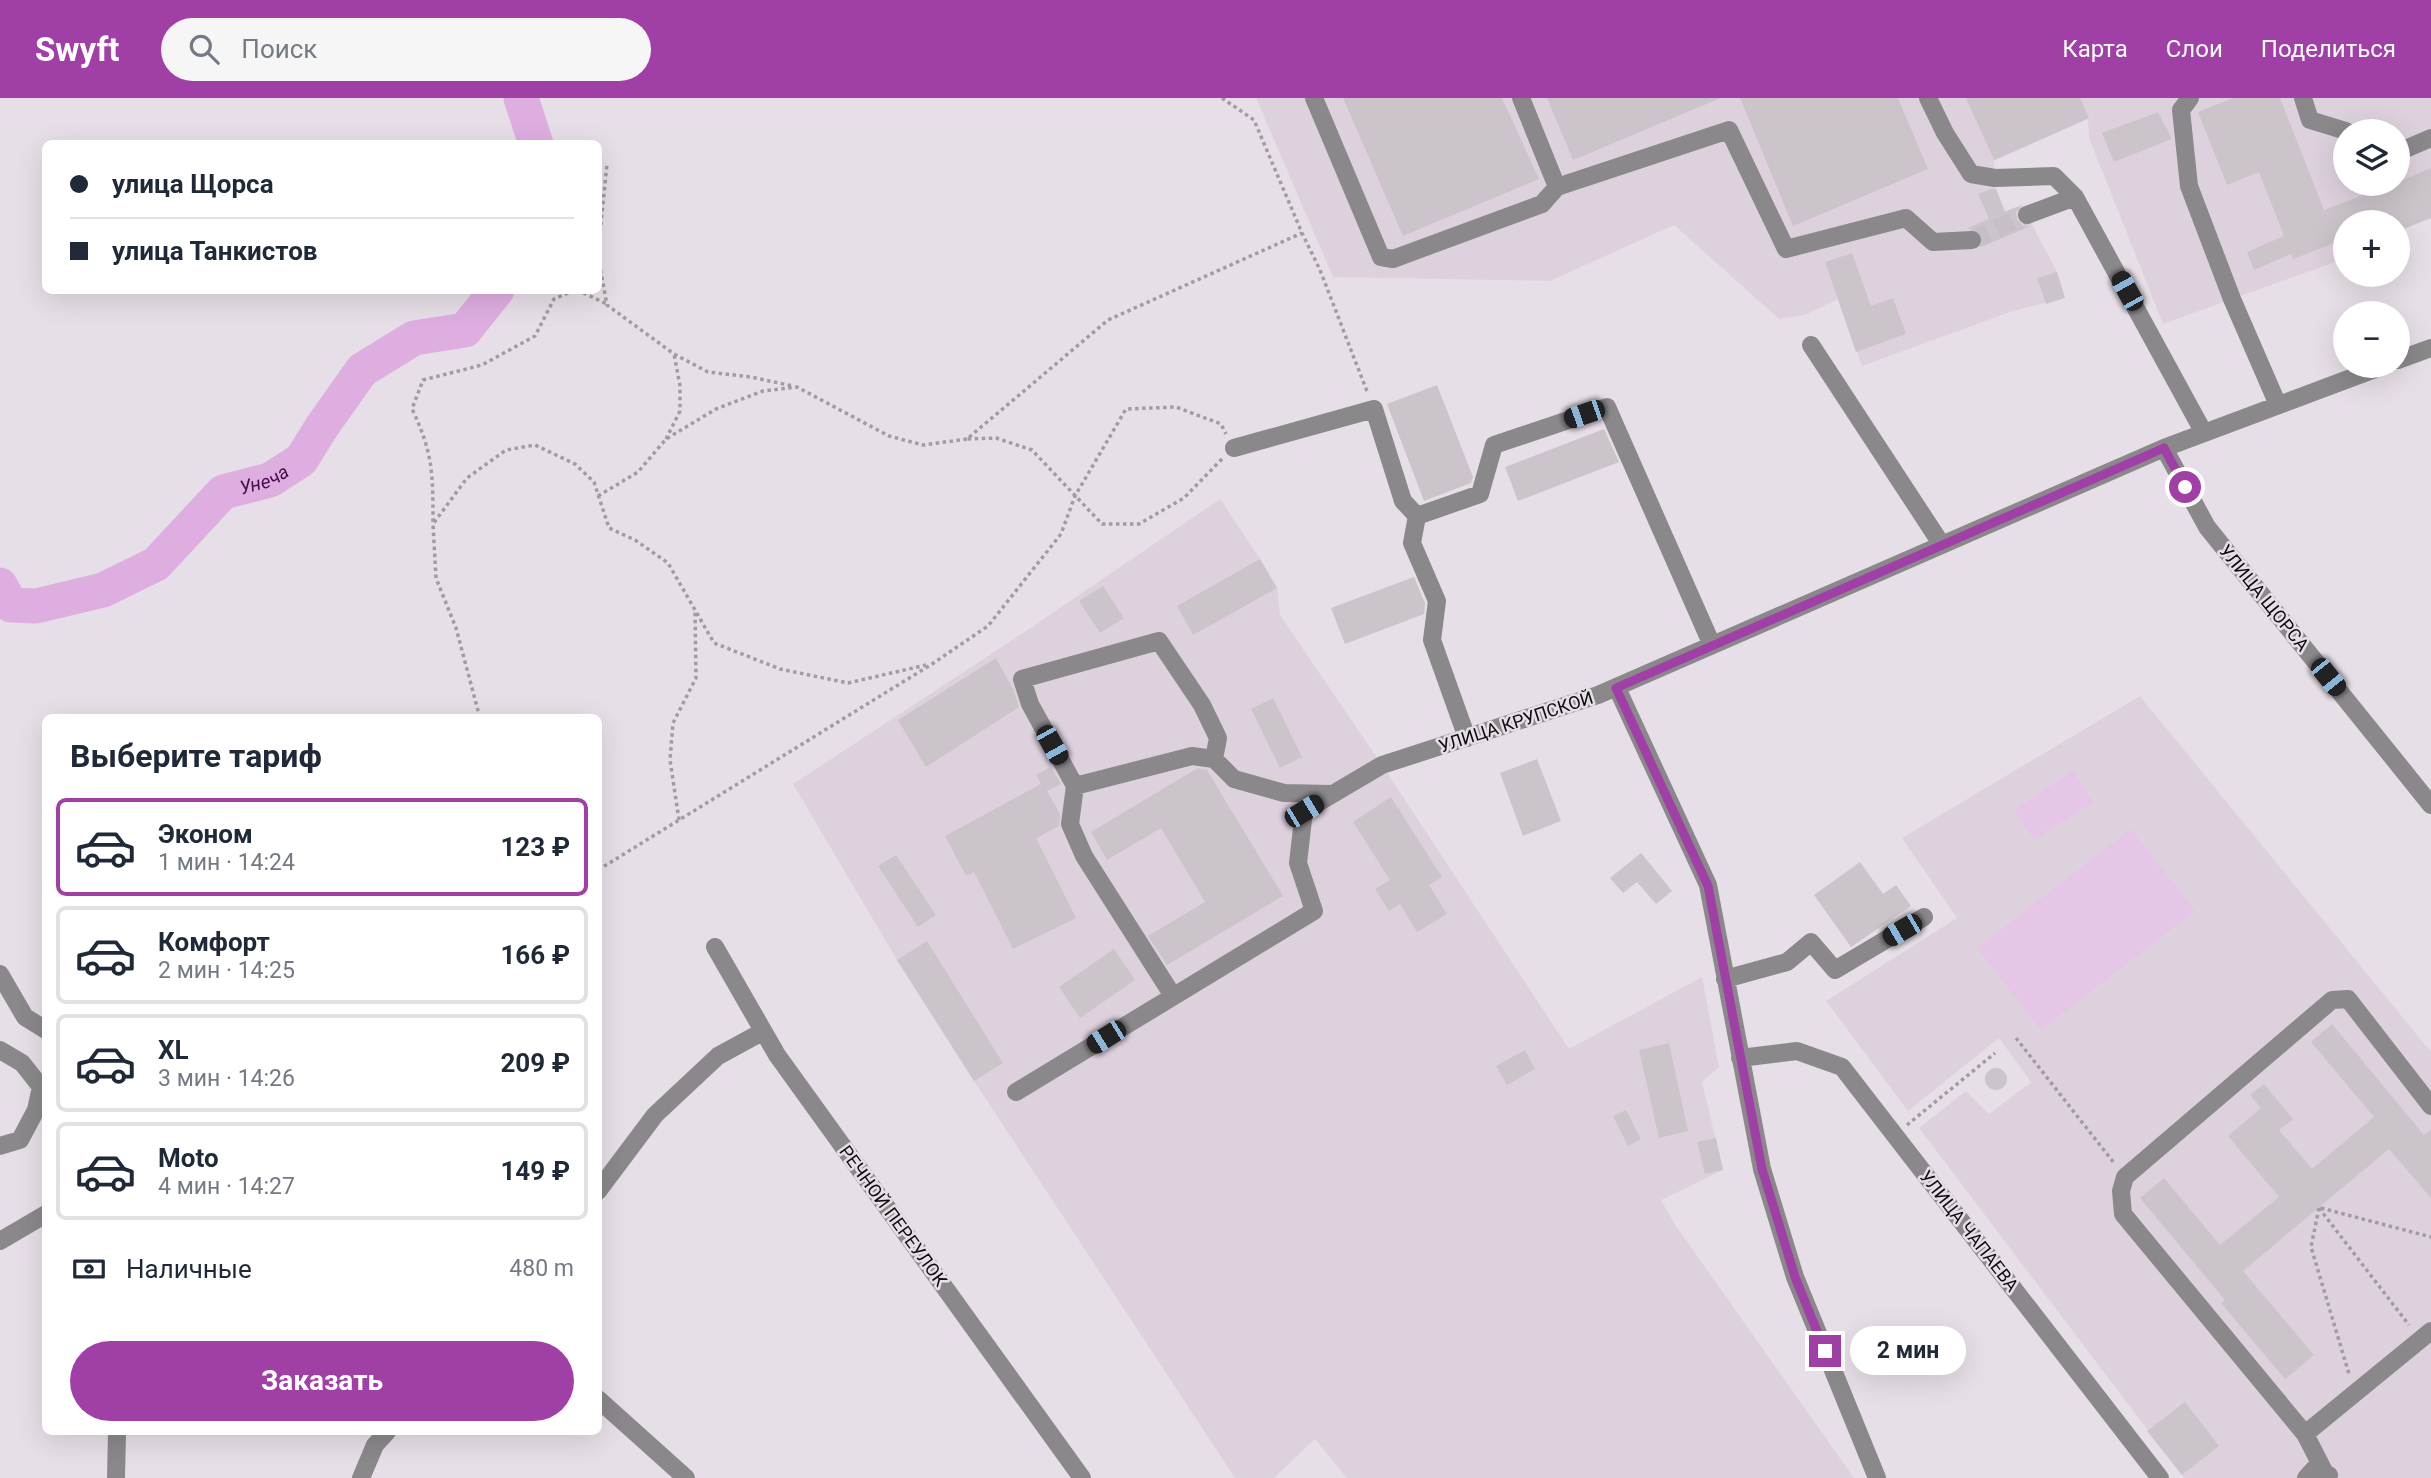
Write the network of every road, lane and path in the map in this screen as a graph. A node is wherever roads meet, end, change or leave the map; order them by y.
1 (1222, 98) edge
2 (1314, 98) edge
3 (1521, 98) edge
4 (1928, 98) edge
5 (2190, 98) edge
6 (2303, 98) edge
7 (2333, 127) edge
8 (2431, 138) edge
9 (2410, 147) edge
10 (607, 164) dead end
11 (1557, 187) junction
12 (2075, 197) junction
13 (602, 214) edge
14 (2027, 215) tunnel mouth
15 (1302, 233) junction
16 (1972, 240) tunnel mouth
17 (602, 276) edge
18 (566, 294) edge
19 (585, 294) edge
20 (607, 304) junction
21 (1811, 345) dead end
22 (2431, 348) edge
23 (674, 354) junction
24 (2410, 356) edge
25 (2351, 378) edge
26 (797, 387) junction
27 (2278, 405) junction
28 (1374, 409) junction
29 (2204, 433) junction
30 (666, 439) junction
31 (967, 439) junction
32 (1234, 448) junction
33 (2164, 448) junction
34 (598, 496) junction
35 (1075, 496) junction
36 (1417, 516) junction
37 (433, 524) junction
38 (1942, 545) junction
39 (695, 608) junction
40 (1712, 645) junction
41 (932, 664) junction
42 (1616, 688) junction
43 (479, 714) edge
44 (1467, 738) junction
45 (1214, 759) junction
46 (1075, 786) junction
47 (1332, 794) junction
48 (2431, 805) edge
49 (679, 820) junction
50 (602, 868) edge
51 (1924, 917) dead end
52 (715, 947) dead end
53 (0, 974) edge
54 (1725, 979) junction
55 (1173, 996) junction
56 (42, 1027) edge
57 (762, 1032) junction
58 (2016, 1038) dead end
59 (0, 1050) edge
60 (1995, 1053) dead end
61 (1740, 1058) junction
62 (1016, 1092) dead end
63 (2431, 1106) edge
64 (1895, 1135) junction
65 (0, 1146) edge
66 (2125, 1177) junction
67 (602, 1186) edge
68 (2319, 1208) junction
69 (42, 1216) edge
70 (2431, 1237) edge
71 (0, 1241) edge
72 (2426, 1335) edge
73 (2354, 1394) junction
74 (602, 1403) edge
75 (2305, 1434) junction
76 (117, 1435) edge
77 (384, 1435) edge
78 (2330, 1475) edge
79 (116, 1478) edge
80 (361, 1478) edge
81 (686, 1478) edge
82 (1082, 1478) edge
83 (1877, 1478) edge
84 (2160, 1478) edge
85 (2306, 1478) edge

1 - 15 path
2 - 11 street
3 - 11 street
4 - 12 street
5 - 27 street
6 - 7 street
8 - 9 street
10 - 13 path
11 - 16 street
12 - 14 street
12 - 29 street
15 - 28 path
15 - 31 path
17 - 20 path
18 - 37 path
19 - 20 path
20 - 23 path
21 - 38 street
22 - 24 street
23 - 26 path
23 - 30 path
25 - 27 street, УЛИЦА КРУПСКОЙ
26 - 30 path
26 - 31 path
27 - 29 street, УЛИЦА КРУПСКОЙ
28 - 32 street
28 - 36 street
29 - 33 street, УЛИЦА КРУПСКОЙ
30 - 34 path
31 - 35 path
32 - 35 path
32 - 35 path
33 - 38 street, УЛИЦА КРУПСКОЙ
33 - 48 street, УЛИЦА ЩОРСА
34 - 37 path
34 - 39 path
35 - 41 path
36 - 40 street
36 - 44 street
37 - 43 path
38 - 40 street, УЛИЦА КРУПСКОЙ
39 - 41 path
39 - 49 path
40 - 42 street, УЛИЦА КРУПСКОЙ
41 - 49 path
42 - 44 street, УЛИЦА КРУПСКОЙ
42 - 54 street
44 - 47 street, УЛИЦА КРУПСКОЙ
45 - 46 street
45 - 46 street
45 - 47 street
46 - 55 street
47 - 55 street, УЛИЦА КРУПСКОЙ
49 - 50 path
51 - 54 street
52 - 57 street, РЕЧНОЙ ПЕРЕУЛОК
53 - 56 street
54 - 61 street
55 - 62 street
57 - 67 street
57 - 82 street, РЕЧНОЙ ПЕРЕУЛОК
58 - 66 path
59 - 65 street
60 - 64 path
61 - 64 street, УЛИЦА ЧАПАЕВА
61 - 83 street
63 - 66 street
64 - 84 street, УЛИЦА ЧАПАЕВА
66 - 75 street
68 - 70 path
68 - 72 path
68 - 73 path
69 - 71 street
72 - 73 street
73 - 75 street
74 - 81 street
75 - 78 street
76 - 79 street
77 - 80 street
78 - 85 street

